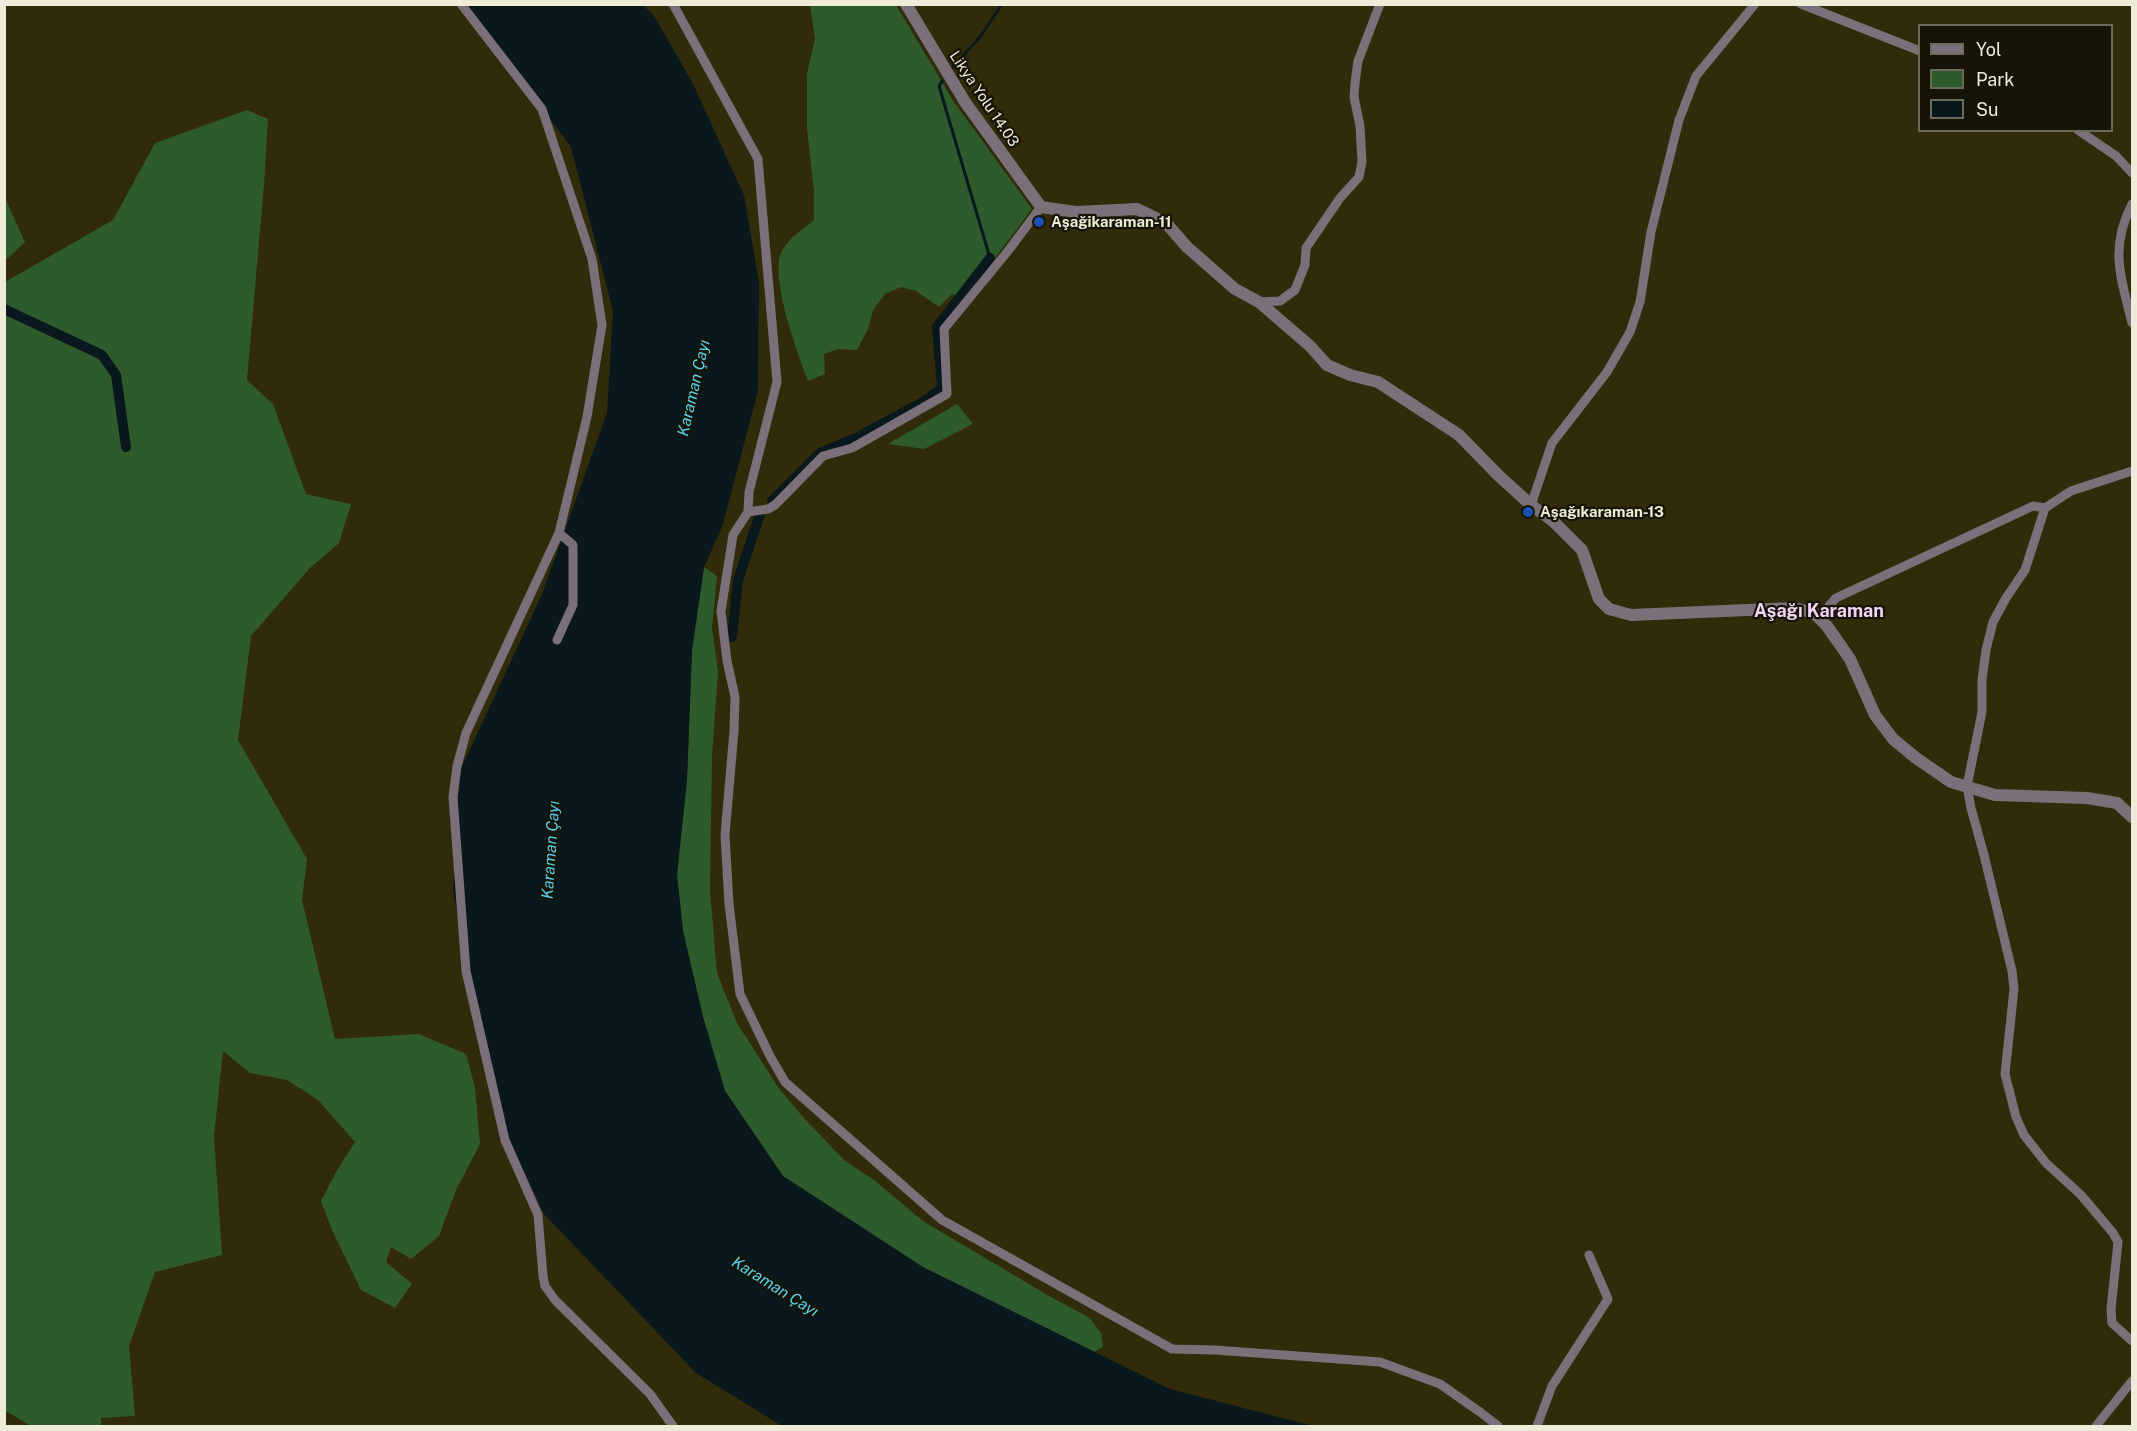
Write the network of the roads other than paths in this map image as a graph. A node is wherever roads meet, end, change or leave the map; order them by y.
1 (460, 4) edge
2 (673, 4) edge
3 (906, 4) edge
4 (1380, 4) edge
5 (1755, 4) edge
6 (1801, 4) edge
7 (1918, 50) edge
8 (2081, 132) edge
9 (2133, 173) edge
10 (2133, 204) edge
11 (1041, 207) junction
12 (1258, 302) junction
13 (2133, 322) edge
14 (2133, 471) edge
15 (1531, 505) junction
16 (2045, 508) junction
17 (748, 512) junction
18 (559, 533) junction
19 (1819, 618) junction
20 (557, 640) dead end
21 (1967, 786) junction
22 (2133, 817) edge
23 (1589, 1255) dead end
24 (2133, 1341) edge
25 (2133, 1381) edge
26 (673, 1426) edge
27 (1498, 1426) edge
28 (1537, 1426) edge
29 (2096, 1426) edge

1 - 18 street
2 - 17 street
3 - 11 street, Likya Yolu 14.03
4 - 12 street
5 - 15 street
6 - 7 street
8 - 9 street
10 - 13 street
11 - 12 street
11 - 17 street
12 - 15 street
14 - 16 street
15 - 19 street
16 - 19 street
16 - 21 street
17 - 27 street
18 - 20 street
18 - 26 street
19 - 21 street
21 - 22 street
21 - 24 street
23 - 28 street
25 - 29 street

